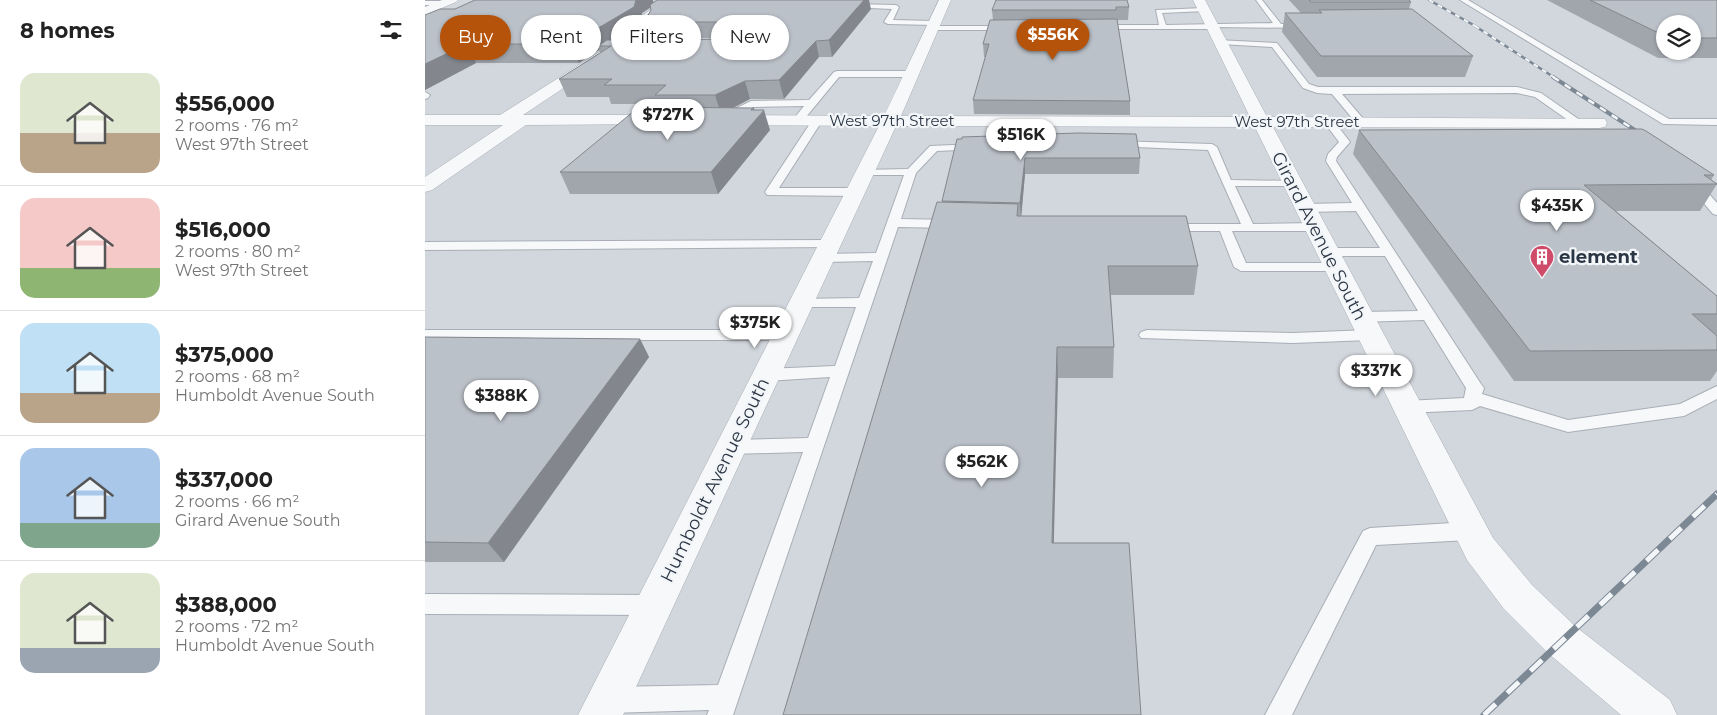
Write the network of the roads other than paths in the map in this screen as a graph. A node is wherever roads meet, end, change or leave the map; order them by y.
1 (672, 0) edge
2 (1259, 0) edge
3 (1463, 0) edge
4 (448, 1) edge
5 (425, 3) edge
6 (841, 6) edge
7 (425, 11) edge
8 (651, 15) edge
9 (937, 17) edge
10 (1209, 21) edge
11 (1279, 26) junction
12 (1309, 26) edge
13 (1163, 27) junction
14 (1019, 28) edge
15 (1086, 28) edge
16 (611, 52) edge
17 (911, 74) junction
18 (1335, 91) junction
19 (812, 103) junction
20 (425, 120) edge
21 (513, 120) junction
22 (678, 120) edge
23 (712, 120) joint
24 (797, 120) junction
25 (817, 120) junction
26 (890, 121) junction
27 (1260, 122) junction
28 (1329, 122) junction
29 (1361, 122) junction
30 (1473, 122) junction
31 (1717, 122) edge
32 (1599, 123) dead end
33 (1577, 128) junction
34 (1486, 134) edge
35 (1106, 144) edge
36 (991, 146) edge
37 (911, 172) junction
38 (860, 182) junction
39 (1682, 182) edge
40 (1227, 183) junction
41 (1292, 183) junction
42 (425, 186) edge
43 (1361, 207) junction
44 (1717, 211) edge
45 (1309, 217) junction
46 (893, 223) junction
47 (961, 224) edge
48 (1157, 227) edge
49 (1249, 228) junction
50 (1225, 229) junction
51 (425, 246) edge
52 (826, 251) junction
53 (1389, 252) junction
54 (881, 257) junction
55 (1331, 260) junction
56 (865, 302) junction
57 (801, 303) junction
58 (1429, 315) junction
59 (1364, 326) junction
60 (425, 335) edge
61 (785, 335) junction
62 (1147, 335) dead end
63 (841, 371) junction
64 (766, 375) junction
65 (1717, 392) edge
66 (1474, 398) junction
67 (1406, 407) junction
68 (815, 445) junction
69 (731, 447) junction
70 (1469, 531) junction
71 (425, 604) edge
72 (653, 605) junction
73 (724, 706) edge
74 (603, 708) edge
75 (1278, 715) edge
76 (1655, 715) edge

1 - 8 street
2 - 11 lane
3 - 31 lane
4 - 5 lane
4 - 7 street
6 - 9 lane
9 - 14 lane
9 - 17 street, Humboldt Avenue South
10 - 11 lane
10 - 13 lane
10 - 13 lane
10 - 18 lane
10 - 27 street, Girard Avenue South
11 - 12 lane
13 - 15 lane
16 - 21 street
17 - 19 lane
17 - 26 street, Humboldt Avenue South
18 - 29 lane
18 - 33 lane
19 - 23 lane
19 - 24 lane
20 - 21 street
21 - 22 street
21 - 42 street
23 - 24 street, West 97th Street
24 - 25 street, West 97th Street
25 - 26 street, West 97th Street
25 - 38 lane
26 - 27 street, West 97th Street
26 - 38 street, Humboldt Avenue South
27 - 28 street, West 97th Street
27 - 41 street, Girard Avenue South
28 - 29 street, West 97th Street
28 - 43 lane
29 - 30 street, West 97th Street
30 - 33 street, West 97th Street
30 - 34 lane
32 - 33 street, West 97th Street
35 - 40 lane
36 - 37 lane
37 - 38 lane
37 - 46 lane
38 - 52 street, Humboldt Avenue South
39 - 44 lane
40 - 41 lane
40 - 49 lane
41 - 45 street, Girard Avenue South
43 - 45 lane
43 - 53 lane
45 - 49 lane
45 - 55 street, Girard Avenue South
46 - 47 lane
46 - 54 lane
48 - 50 lane
49 - 50 lane
50 - 55 lane
51 - 52 lane
52 - 54 lane
52 - 57 street, Humboldt Avenue South
53 - 55 lane
53 - 58 lane
54 - 56 lane
55 - 59 street, Girard Avenue South
56 - 57 lane
56 - 63 lane
57 - 61 street, Humboldt Avenue South
58 - 59 lane
58 - 66 lane
59 - 62 lane
59 - 67 street, Girard Avenue South
60 - 61 lane
61 - 64 street, Humboldt Avenue South
63 - 64 lane
63 - 68 lane
64 - 69 street, Humboldt Avenue South
65 - 66 lane
66 - 67 lane
67 - 70 street, Girard Avenue South
68 - 69 lane
68 - 73 lane
69 - 72 street, Humboldt Avenue South
70 - 75 lane
70 - 76 street, Girard Avenue South
71 - 72 lane
72 - 74 street, Humboldt Avenue South
73 - 74 lane

